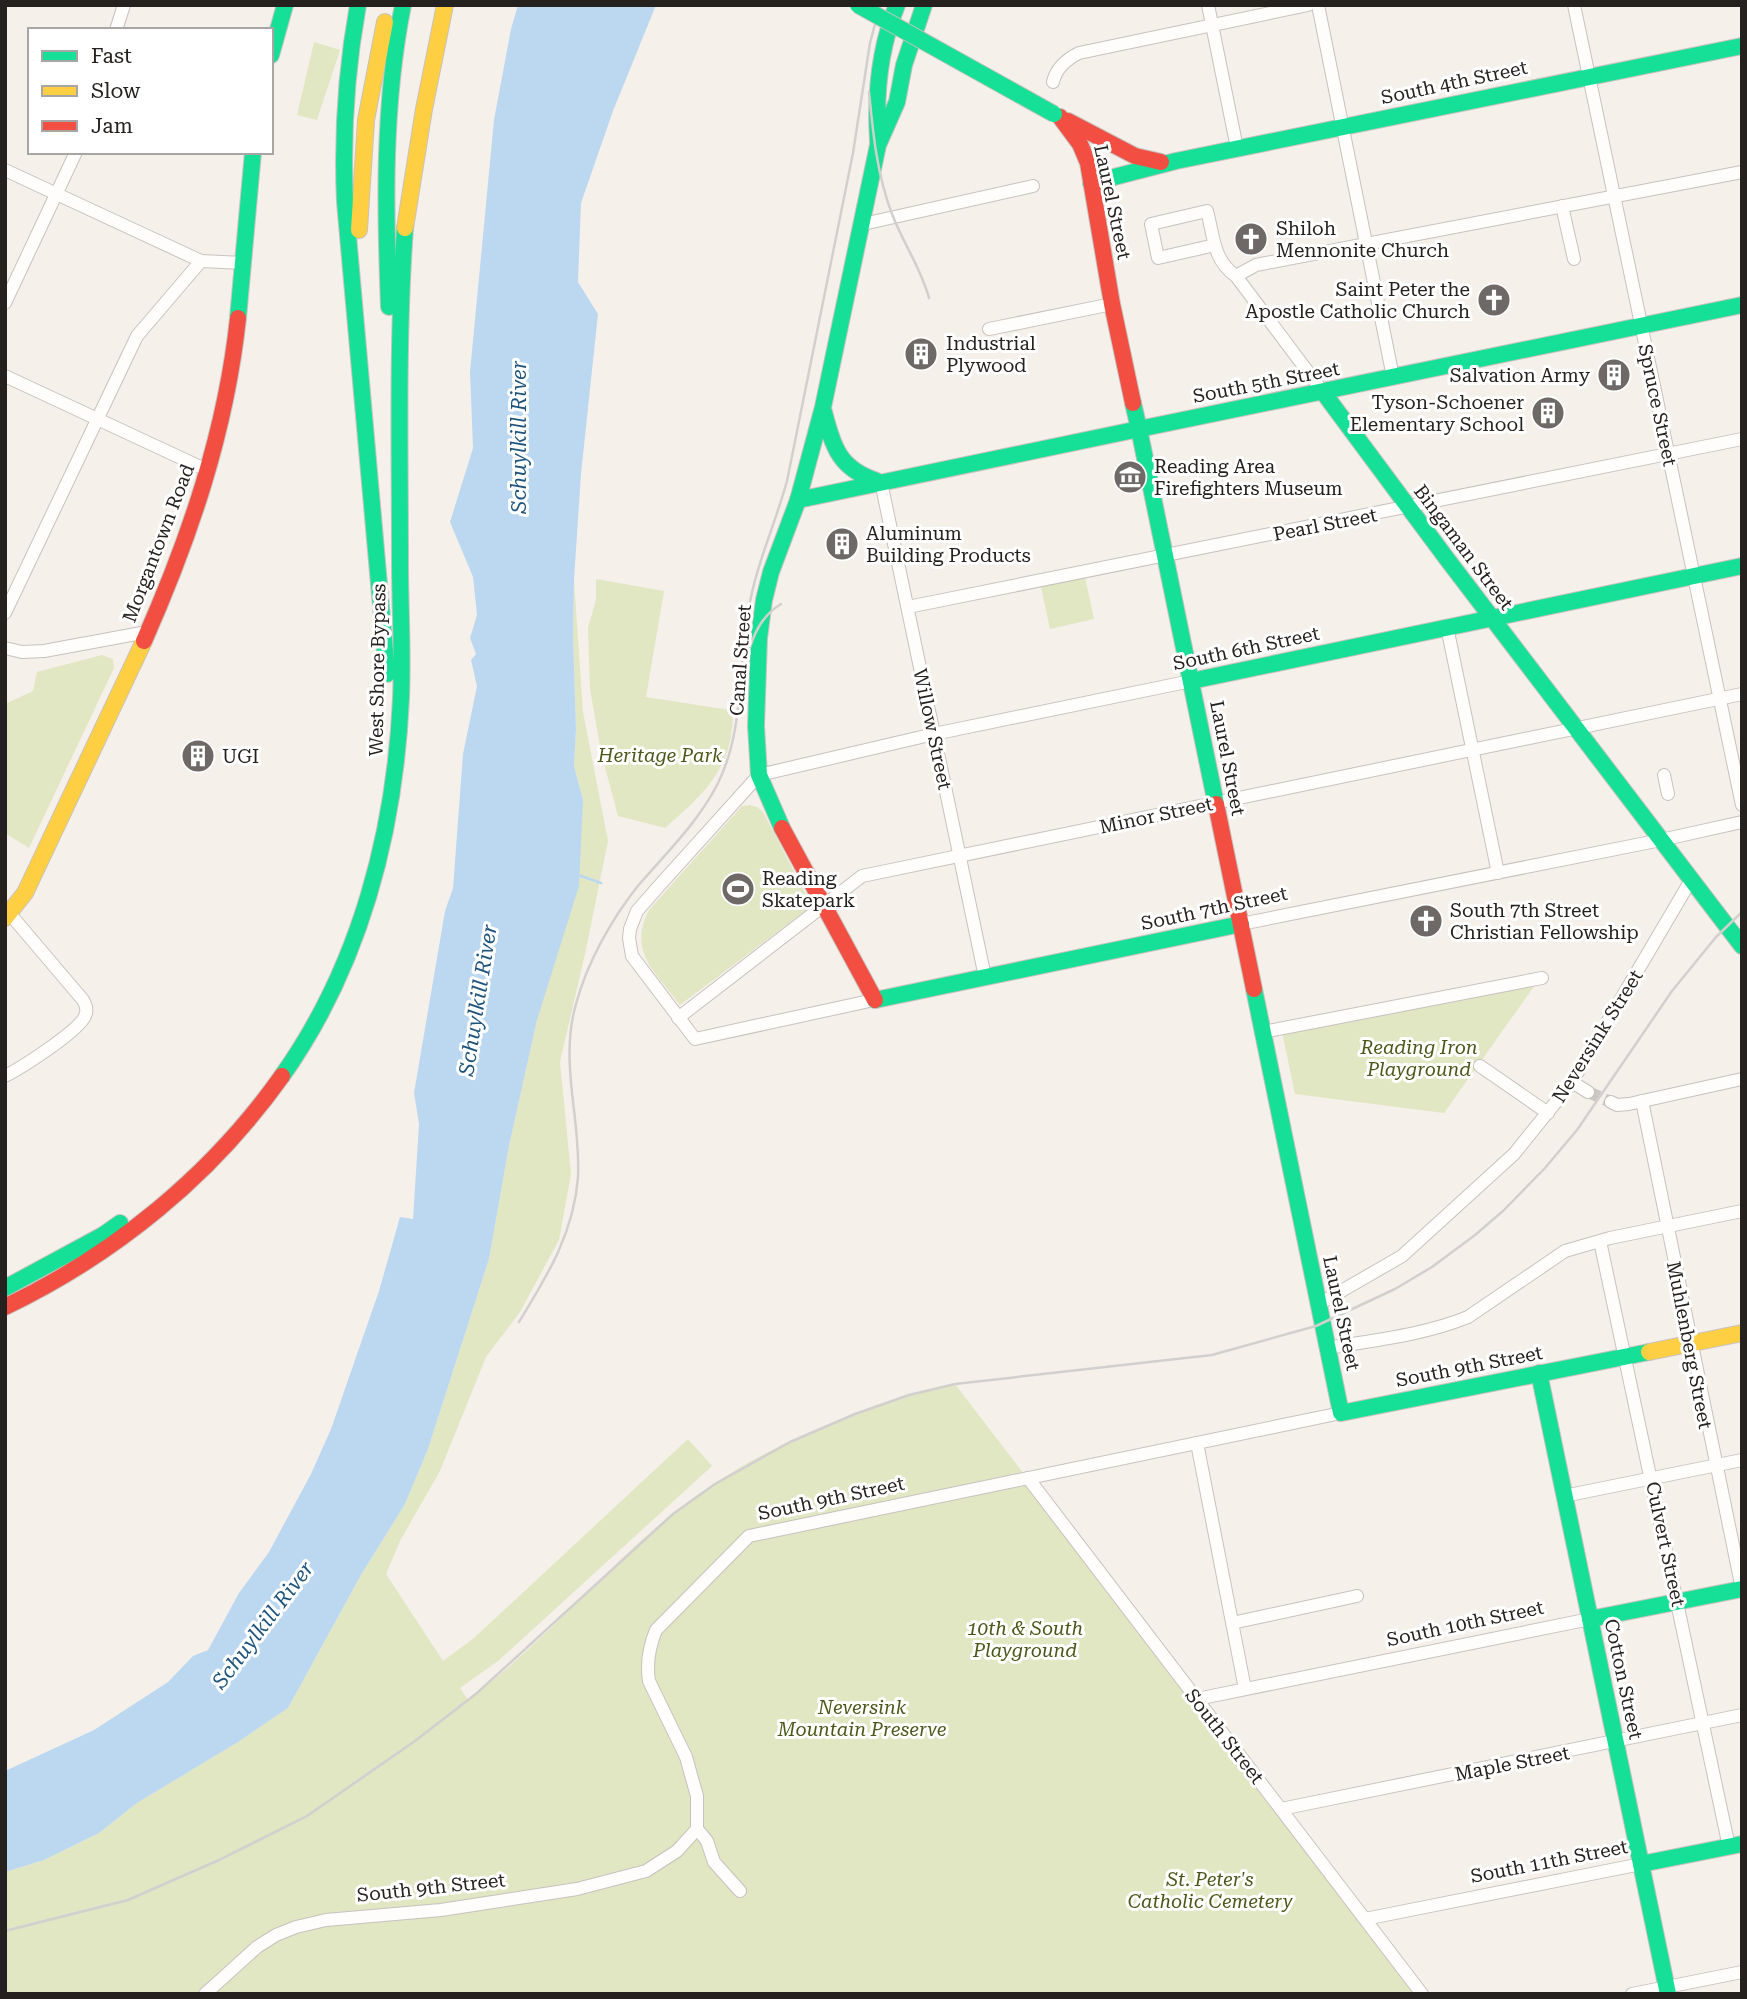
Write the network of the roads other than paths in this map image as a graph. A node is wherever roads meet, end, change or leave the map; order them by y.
1 (124, 5) edge
2 (285, 5) edge
3 (358, 5) edge
4 (390, 5) edge
5 (403, 5) edge
6 (445, 5) edge
7 (858, 5) edge
8 (897, 5) edge
9 (924, 5) edge
10 (1208, 5) edge
11 (1308, 5) edge
12 (1318, 5) edge
13 (1574, 5) edge
14 (1212, 25) junction
15 (117, 28) edge
16 (1742, 46) edge
17 (273, 48) edge
18 (1589, 76) junction
19 (1053, 82) dead end
20 (1057, 116) junction
21 (1343, 127) junction
22 (878, 145) junction
23 (1237, 148) junction
24 (75, 154) edge
25 (253, 154) edge
26 (1176, 161) junction
27 (5, 170) edge
28 (1742, 172) edge
29 (1091, 183) junction
30 (1033, 187) dead end
31 (57, 194) junction
32 (1614, 197) junction
33 (1562, 206) junction
34 (863, 224) junction
35 (1366, 243) junction
36 (1215, 245) junction
37 (1574, 259) dead end
38 (201, 261) junction
39 (243, 262) junction
40 (1236, 276) junction
41 (5, 303) edge
42 (1112, 304) junction
43 (1742, 305) edge
44 (1641, 326) junction
45 (989, 329) dead end
46 (5, 376) edge
47 (1393, 376) junction
48 (1323, 392) junction
49 (823, 407) junction
50 (96, 418) junction
51 (1139, 429) junction
52 (1742, 439) edge
53 (1668, 454) junction
54 (209, 471) junction
55 (369, 480) junction
56 (881, 482) junction
57 (400, 488) junction
58 (798, 500) junction
59 (1408, 507) junction
60 (1165, 554) junction
61 (1742, 566) edge
62 (1694, 576) junction
63 (908, 607) junction
64 (5, 613) edge
65 (1492, 618) junction
66 (1447, 627) junction
67 (147, 632) junction
68 (5, 648) edge
69 (1191, 681) junction
70 (1742, 694) edge
71 (1719, 699) junction
72 (1576, 728) junction
73 (934, 734) junction
74 (1472, 750) junction
75 (759, 775) junction
76 (1664, 775) dead end
77 (1668, 794) dead end
78 (1216, 802) junction
79 (1742, 805) edge
80 (1742, 822) edge
81 (1661, 840) junction
82 (960, 856) junction
83 (1498, 873) junction
84 (1691, 880) junction
85 (823, 906) junction
86 (8, 916) edge
87 (1241, 924) junction
88 (1742, 946) edge
89 (985, 977) junction
90 (1542, 978) dead end
91 (874, 1000) junction
92 (678, 1018) junction
93 (1263, 1032) junction
94 (1480, 1066) dead end
95 (5, 1076) edge
96 (1742, 1079) edge
97 (1572, 1082) junction
98 (1588, 1092) tunnel mouth
99 (1642, 1101) junction
100 (1611, 1102) tunnel mouth
101 (1548, 1113) junction
102 (1742, 1211) edge
103 (1666, 1226) junction
104 (1600, 1241) junction
105 (5, 1289) edge
106 (1319, 1304) junction
107 (5, 1307) edge
108 (1742, 1333) edge
109 (1690, 1343) junction
110 (1328, 1348) junction
111 (1625, 1356) junction
112 (1539, 1373) junction
113 (1341, 1413) junction
114 (1197, 1443) junction
115 (1742, 1460) edge
116 (1715, 1465) junction
117 (1028, 1478) junction
118 (1652, 1478) junction
119 (1564, 1496) junction
120 (1742, 1589) edge
121 (1357, 1596) dead end
122 (1677, 1602) junction
123 (1590, 1619) junction
124 (1232, 1623) junction
125 (1245, 1689) junction
126 (1197, 1699) junction
127 (1742, 1715) edge
128 (1703, 1724) junction
129 (1615, 1742) junction
130 (1281, 1810) junction
131 (697, 1829) junction
132 (1735, 1845) edge
133 (1641, 1864) junction
134 (740, 1891) dead end
135 (1365, 1919) junction
136 (1742, 1972) edge
137 (1667, 1990) edge
138 (205, 1994) edge
139 (1422, 1994) edge
140 (1632, 1994) edge

1 - 15 street
2 - 17 main road
3 - 55 main road, West Shore Bypass
4 - 55 main road
5 - 57 main road
6 - 57 main road, West Shore Bypass
7 - 20 main road, bridge
8 - 22 main road, Canal Street
9 - 22 main road, Canal Street
10 - 14 street
11 - 14 street
12 - 21 street
13 - 18 street, Spruce Street
14 - 19 street
14 - 23 street
16 - 18 main road, South 4th Street
18 - 21 main road, South 4th Street
18 - 32 street, Spruce Street
20 - 26 main road, South 4th Street
20 - 29 main road, Laurel Street
21 - 23 main road, South 4th Street
21 - 35 street
22 - 34 main road, Canal Street
23 - 26 main road, South 4th Street
24 - 31 street
25 - 39 main road, Morgantown Road
26 - 29 main road, South 4th Street
27 - 31 street
28 - 32 street
29 - 42 main road, Laurel Street
30 - 34 street
31 - 38 street
31 - 41 street
32 - 33 street
32 - 44 street, Spruce Street
33 - 35 street
33 - 37 street
34 - 49 main road, Canal Street
35 - 40 street
35 - 47 street
36 - 36 street, Bingaman Street
36 - 40 street, Bingaman Street
38 - 39 street
38 - 50 street
39 - 54 main road, Morgantown Road
40 - 48 street, Bingaman Street
42 - 45 street
42 - 51 main road, Laurel Street
43 - 44 main road, South 5th Street
44 - 47 main road, South 5th Street
44 - 53 street, Spruce Street
46 - 50 street
47 - 48 main road, South 5th Street
48 - 51 main road, South 5th Street
48 - 59 main road, Bingaman Street
49 - 56 main road
49 - 58 main road, Canal Street
50 - 54 street
50 - 64 street
51 - 56 main road, South 5th Street
51 - 60 main road, Laurel Street
52 - 53 street, Pearl Street
53 - 59 street, Pearl Street
53 - 62 street, Spruce Street
54 - 67 main road, Morgantown Road
55 - 105 main road, West Shore Bypass
56 - 58 main road, South 5th Street
56 - 63 street, Willow Street
57 - 107 main road, West Shore Bypass
58 - 75 main road, Canal Street
59 - 60 street, Pearl Street
59 - 65 main road, Bingaman Street
60 - 63 street, Pearl Street
60 - 69 main road, Laurel Street
61 - 62 main road, South 6th Street
62 - 65 main road, South 6th Street
62 - 71 street, Spruce Street
63 - 73 street, Willow Street
65 - 66 main road, South 6th Street
65 - 72 main road, Bingaman Street
66 - 69 main road, South 6th Street
66 - 74 street
67 - 68 street
67 - 86 main road, Morgantown Road
69 - 73 street, South 6th Street
69 - 78 main road, Laurel Street
70 - 71 street, Minor Street
71 - 72 street, Minor Street
71 - 79 street, Spruce Street
72 - 74 street, Minor Street
72 - 81 main road, Bingaman Street
73 - 75 street, South 6th Street
73 - 82 street, Willow Street
74 - 78 street, Minor Street
74 - 83 street
75 - 85 main road, Canal Street
75 - 92 street
76 - 77 street
78 - 82 street, Minor Street
78 - 87 main road, Laurel Street
80 - 81 street, South 7th Street
81 - 83 street, South 7th Street
81 - 84 main road, Bingaman Street
82 - 85 street, Minor Street
82 - 89 street, Willow Street
83 - 87 street, South 7th Street
84 - 88 main road, Bingaman Street
84 - 97 street, Neversink Street
85 - 91 main road, Canal Street
85 - 92 street, Minor Street
86 - 95 street
87 - 89 main road, South 7th Street
87 - 93 main road, Laurel Street
89 - 91 main road, South 7th Street
90 - 93 street
91 - 92 street, South 7th Street
93 - 106 main road, Laurel Street
94 - 101 street
96 - 99 street
97 - 98 street
97 - 101 street, Neversink Street
99 - 100 street
99 - 103 street, Muhlenberg Street
101 - 106 street, Neversink Street
102 - 103 street
103 - 104 street
103 - 109 street, Muhlenberg Street
104 - 110 street
104 - 111 street, Culvert Street
106 - 110 main road, Laurel Street
108 - 109 main road, South 9th Street
109 - 111 main road, South 9th Street
109 - 116 street, Muhlenberg Street
110 - 113 main road, Laurel Street
111 - 112 main road, South 9th Street
111 - 118 street, Culvert Street
112 - 113 main road, South 9th Street
112 - 119 main road, Cotton Street
113 - 114 street, South 9th Street
114 - 117 street, South 9th Street
114 - 124 street
115 - 116 street
116 - 118 street
116 - 120 street, Muhlenberg Street
117 - 126 street, South Street
117 - 131 street, South 9th Street
118 - 119 street
118 - 122 street, Culvert Street
119 - 123 main road, Cotton Street
120 - 122 main road, South 10th Street
121 - 124 street
122 - 123 main road, South 10th Street
122 - 128 street, Culvert Street
123 - 125 street, South 10th Street
123 - 129 main road, Cotton Street
124 - 125 street
125 - 126 street, South 10th Street
126 - 130 street, South Street
127 - 128 street, Maple Street
128 - 129 street, Maple Street
128 - 132 street, Culvert Street
129 - 130 street, Maple Street
129 - 133 main road, Cotton Street
130 - 135 street, South Street
131 - 134 street
131 - 138 street, South 9th Street
132 - 133 main road, South 11th Street
133 - 135 street, South 11th Street
133 - 137 main road, Cotton Street
135 - 139 street, South Street
136 - 137 street
137 - 140 street

